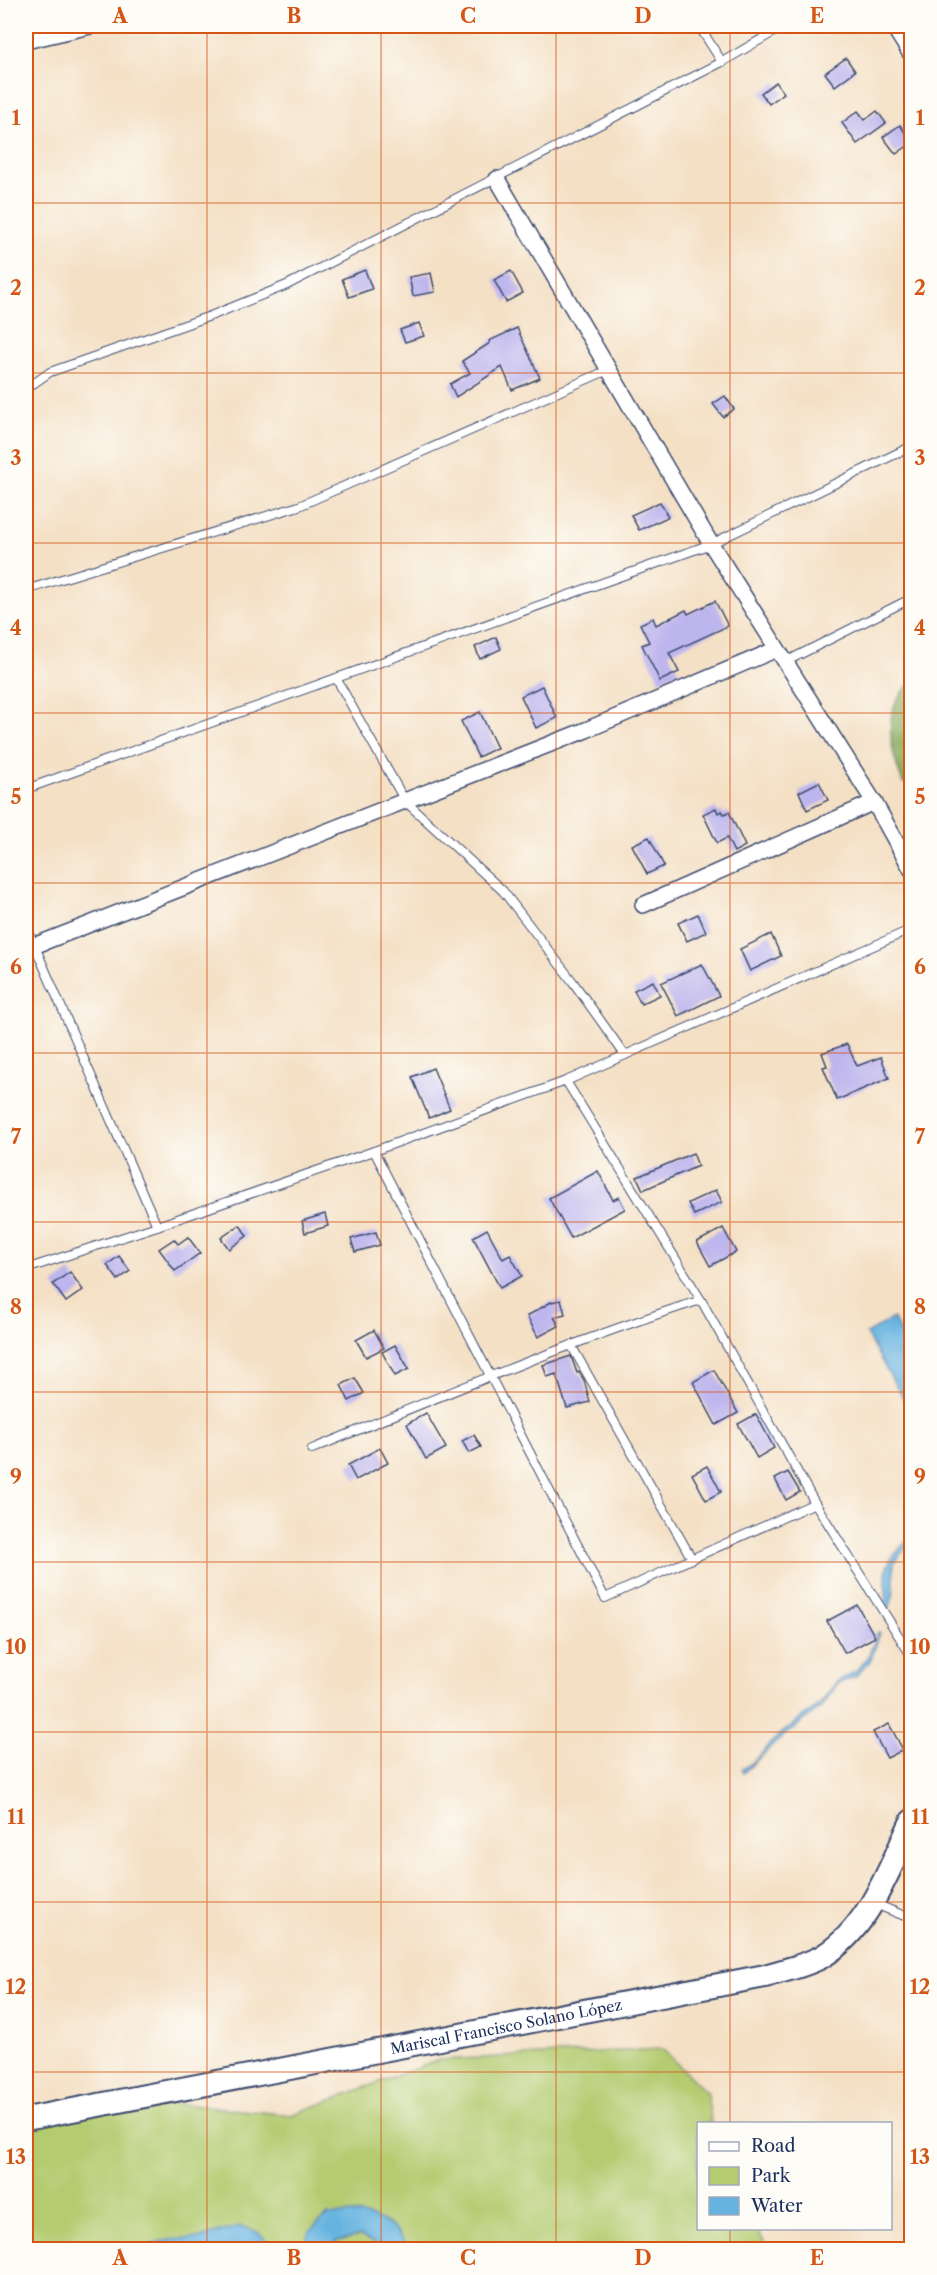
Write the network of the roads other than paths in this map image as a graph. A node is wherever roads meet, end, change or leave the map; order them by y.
1 (90, 26) edge
2 (699, 26) edge
3 (784, 26) edge
4 (893, 26) edge
5 (26, 41) edge
6 (912, 56) edge
7 (722, 62) junction
8 (497, 179) junction
9 (608, 370) junction
10 (26, 389) edge
11 (912, 446) edge
12 (711, 544) junction
13 (26, 590) edge
14 (912, 598) edge
15 (781, 655) junction
16 (336, 678) junction
17 (26, 789) edge
18 (405, 801) junction
19 (874, 802) junction
20 (910, 865) edge
21 (644, 906) dead end
22 (26, 926) edge
23 (912, 929) edge
24 (30, 948) edge
25 (625, 1055) junction
26 (566, 1081) junction
27 (374, 1151) junction
28 (157, 1226) junction
29 (26, 1269) edge
30 (701, 1300) junction
31 (571, 1345) junction
32 (489, 1375) junction
33 (312, 1449) dead end
34 (815, 1503) junction
35 (692, 1559) junction
36 (912, 1657) edge
37 (912, 1821) edge
38 (872, 1902) junction
39 (912, 1919) edge
40 (26, 2119) edge

1 - 5 street
2 - 7 lane
3 - 7 lane
4 - 6 street
7 - 8 lane
8 - 9 street
8 - 10 lane
9 - 12 street
9 - 13 lane
11 - 12 lane
12 - 15 street
12 - 16 lane
14 - 15 lane
15 - 18 street
15 - 19 street
16 - 17 lane
16 - 18 lane
18 - 24 street
18 - 25 lane
19 - 20 street
19 - 21 street
22 - 24 lane
23 - 25 lane
24 - 28 lane
25 - 26 lane
26 - 27 lane
26 - 30 lane
27 - 28 lane
27 - 32 lane
28 - 29 lane
30 - 31 lane
30 - 34 lane
31 - 32 lane
31 - 35 lane
32 - 33 lane
32 - 35 lane
34 - 35 lane
34 - 36 lane
37 - 38 main road, Mariscal Francisco Solano López
38 - 39 lane
38 - 40 main road, Mariscal Francisco Solano López

